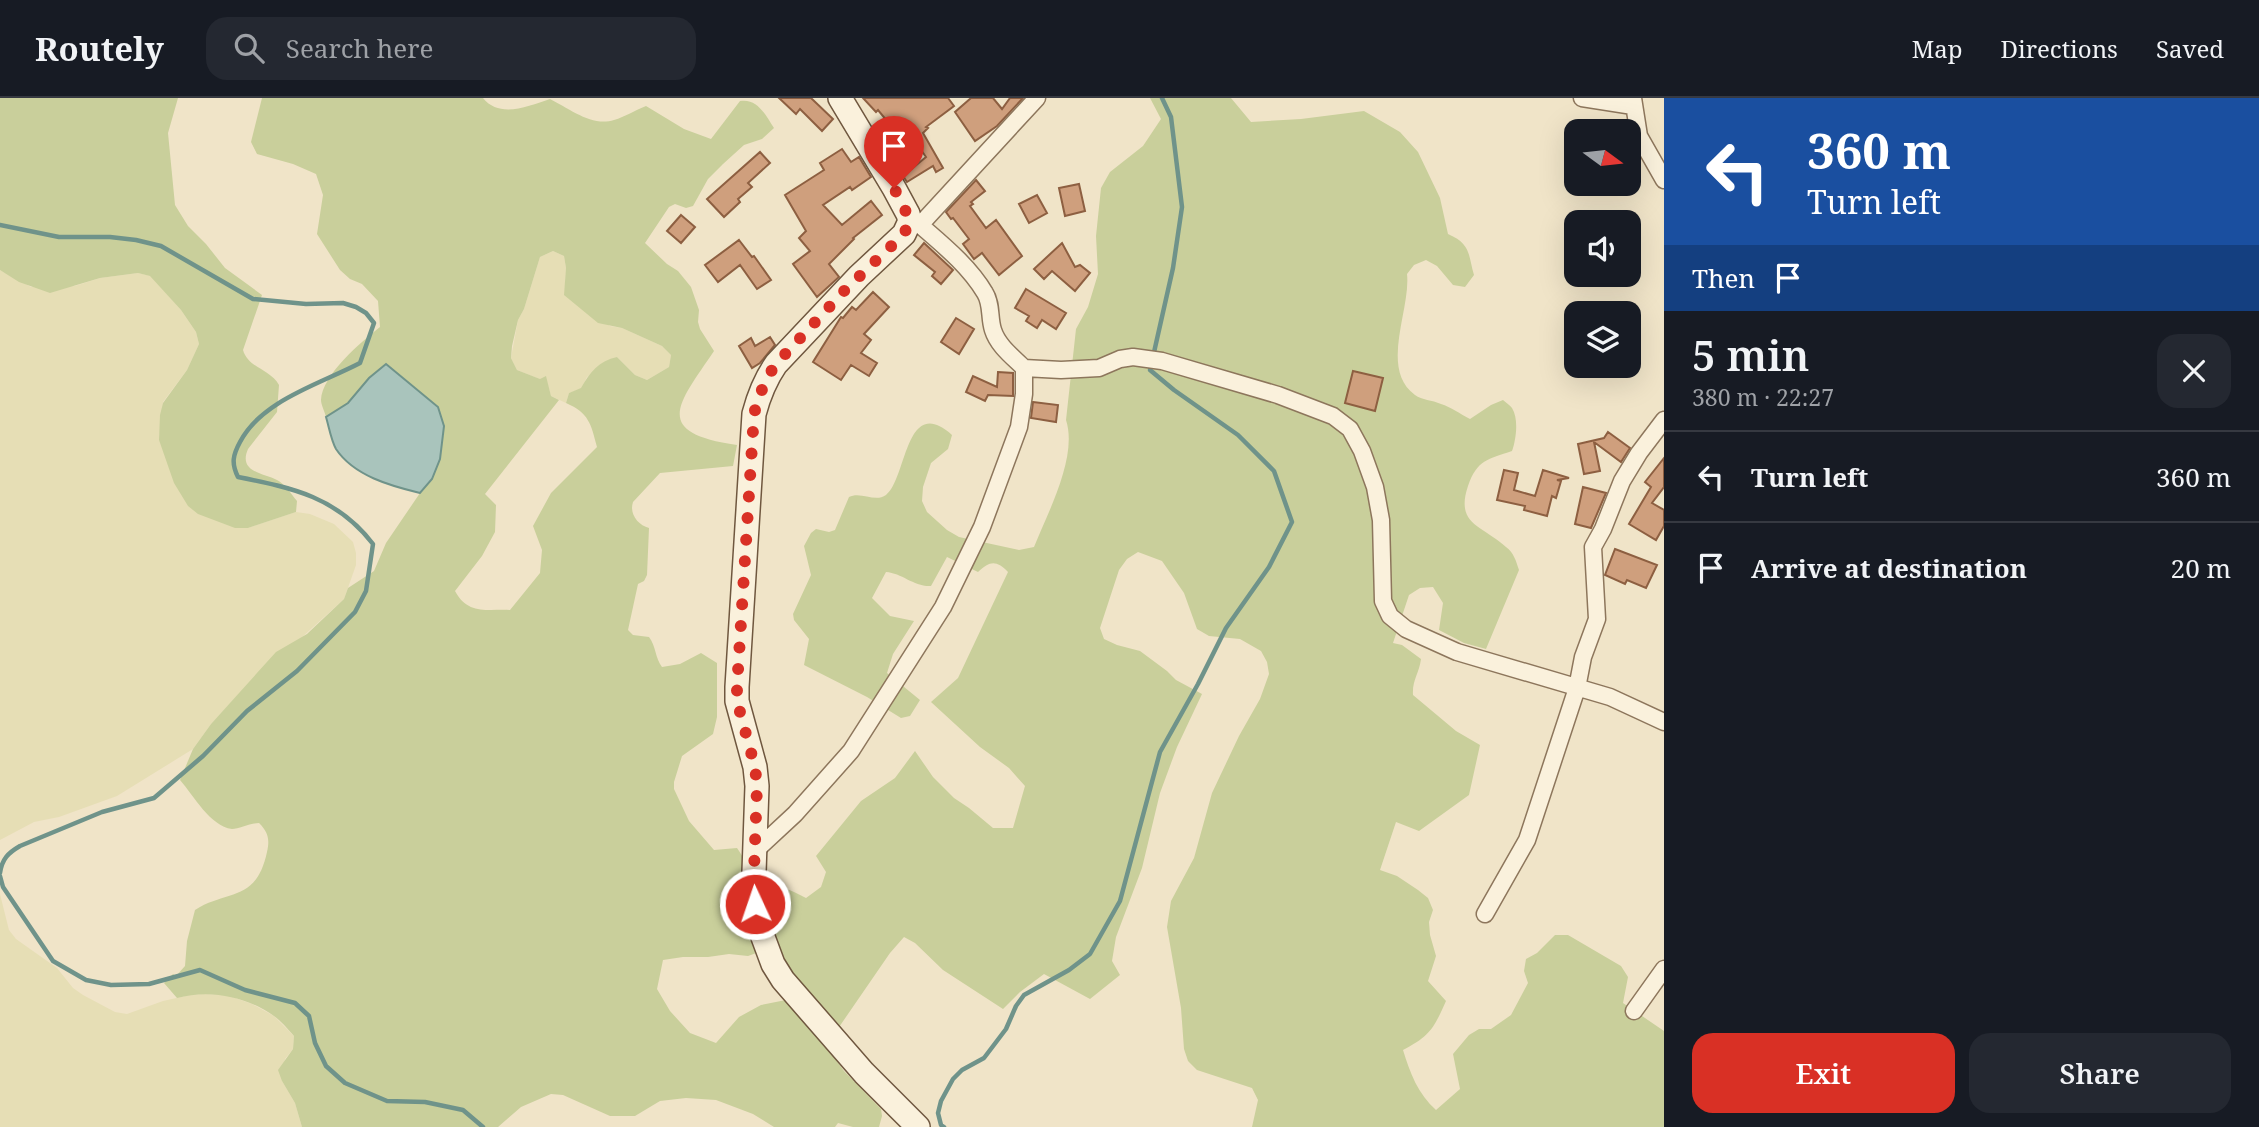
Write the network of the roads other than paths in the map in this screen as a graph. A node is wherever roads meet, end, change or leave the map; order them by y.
1 (840, 98) edge
2 (1037, 98) edge
3 (1582, 98) edge
4 (1625, 101) edge
5 (1664, 180) edge
6 (915, 223) junction
7 (1024, 368) junction
8 (1664, 420) edge
9 (1577, 688) junction
10 (1663, 719) edge
11 (754, 852) junction
12 (1485, 914) dead end
13 (1664, 969) edge
14 (1634, 1012) dead end
15 (918, 1127) edge

1 - 6 main road
2 - 6 street
3 - 4 street
4 - 5 street
6 - 7 street
6 - 11 main road
7 - 9 street
7 - 11 street
8 - 9 street
9 - 10 street
9 - 12 street
11 - 15 main road
13 - 14 street

